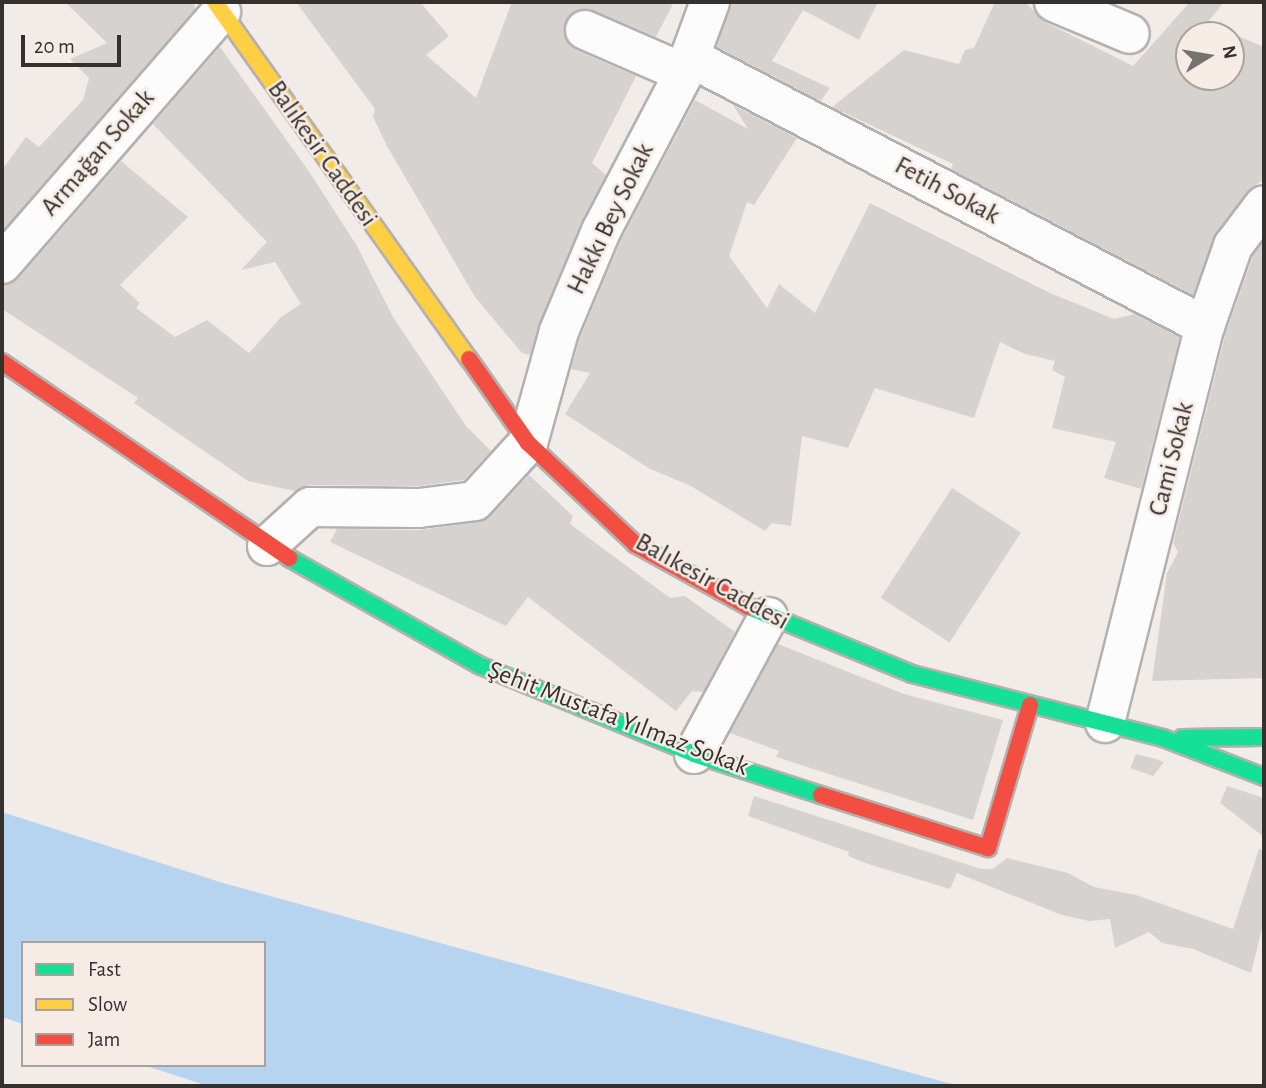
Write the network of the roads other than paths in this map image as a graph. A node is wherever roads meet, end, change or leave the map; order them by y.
1 (710, 2) edge
2 (1054, 2) edge
3 (218, 7) edge
4 (585, 30) dead end
5 (1130, 34) dead end
6 (687, 65) junction
7 (1264, 205) edge
8 (2, 264) edge
9 (1205, 326) junction
10 (2, 362) edge
11 (528, 443) junction
12 (267, 546) junction
13 (768, 617) junction
14 (1030, 705) junction
15 (1105, 723) junction
16 (1264, 737) edge
17 (1163, 738) junction
18 (694, 754) junction
19 (1264, 777) edge

1 - 6 street, Hakkı Bey Sokak
2 - 5 street
3 - 8 street, Armağan Sokak
3 - 11 main road, Balıkesir Caddesi
4 - 6 street, Fetih Sokak
6 - 9 street, Fetih Sokak
6 - 11 street, Hakkı Bey Sokak
7 - 9 street, Cami Sokak
9 - 15 street, Cami Sokak
10 - 12 main road, Şehit Mustafa Yılmaz Sokak
11 - 12 street
11 - 13 main road, Balıkesir Caddesi
12 - 18 main road, Şehit Mustafa Yılmaz Sokak
13 - 14 main road, Balıkesir Caddesi
13 - 18 street
14 - 15 main road, Balıkesir Caddesi
14 - 18 main road, Şehit Mustafa Yılmaz Sokak
15 - 17 main road, Balıkesir Caddesi
16 - 17 main road, Balıkesir Caddesi
17 - 19 main road, Balıkesir Caddesi

